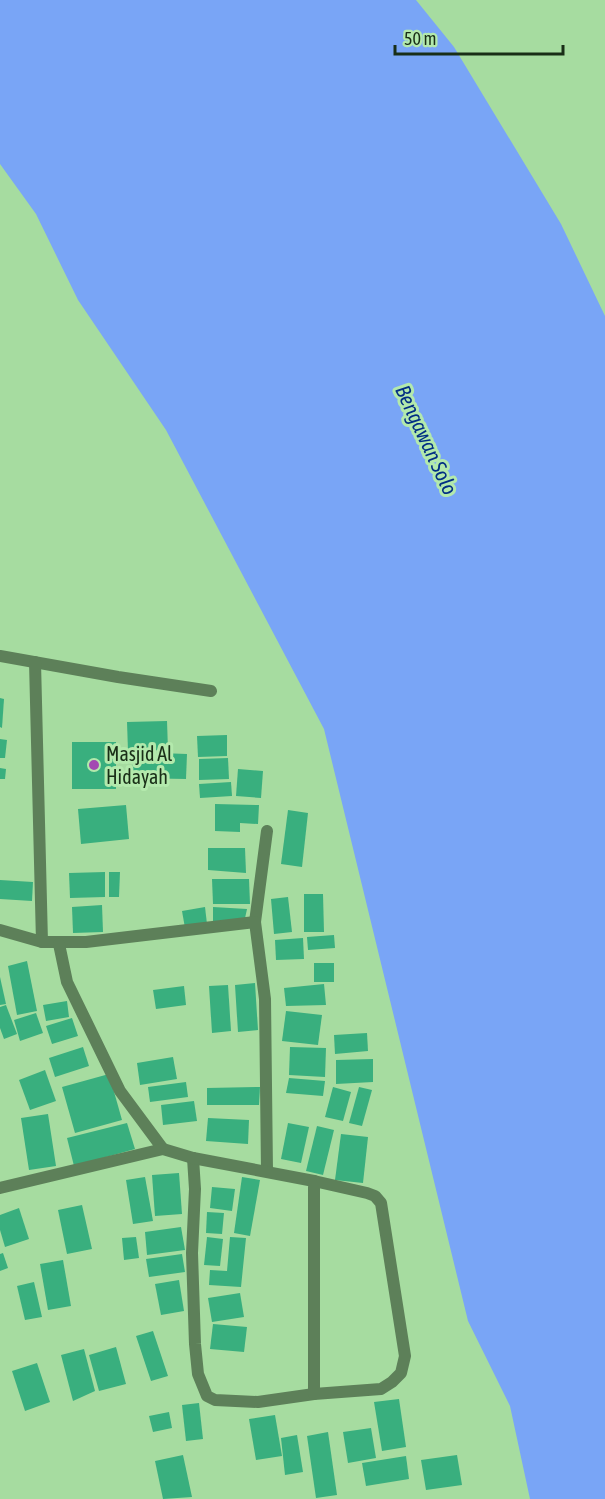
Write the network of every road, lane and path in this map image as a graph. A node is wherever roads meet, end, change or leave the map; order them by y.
1 (0, 656) edge
2 (35, 662) junction
3 (211, 691) dead end
4 (267, 831) dead end
5 (255, 922) junction
6 (0, 930) edge
7 (42, 942) junction
8 (60, 944) junction
9 (163, 1149) junction
10 (193, 1158) junction
11 (267, 1171) junction
12 (314, 1181) junction
13 (0, 1188) edge
14 (314, 1394) junction

1 - 2 street
2 - 3 street
2 - 7 street
4 - 5 street
5 - 8 street
5 - 11 street
6 - 7 street
7 - 8 street
8 - 9 street
9 - 10 street
9 - 13 street
10 - 11 street
10 - 14 street
11 - 12 street
12 - 14 street
12 - 14 street

